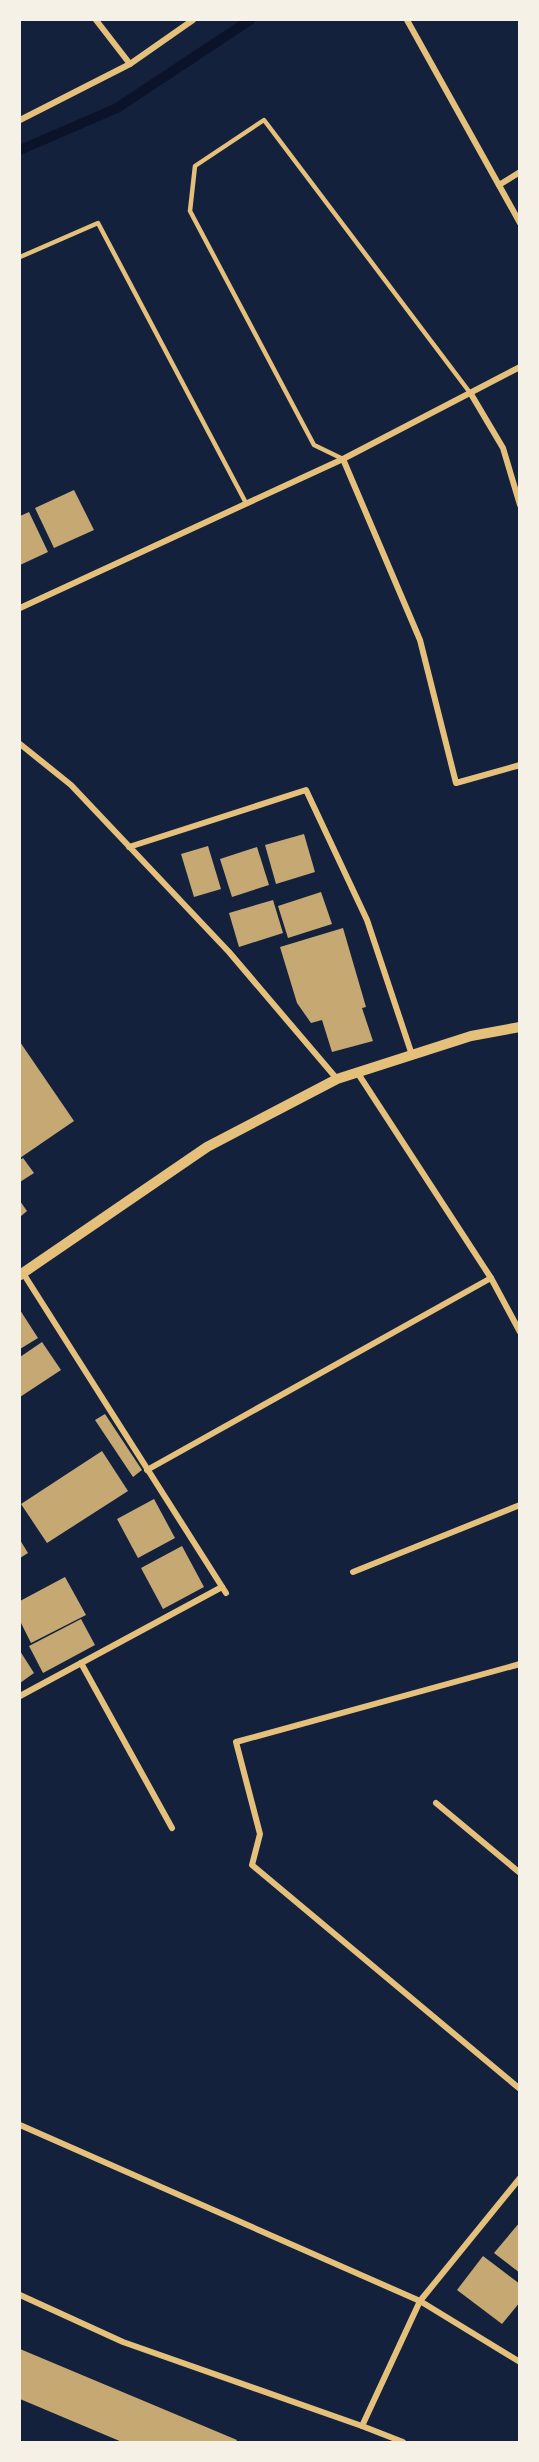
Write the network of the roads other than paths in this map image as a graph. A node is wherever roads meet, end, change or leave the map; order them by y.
1 (96, 20) edge
2 (192, 20) edge
3 (407, 20) edge
4 (130, 64) junction
5 (20, 120) edge
6 (519, 172) edge
7 (499, 185) junction
8 (519, 223) edge
9 (20, 257) edge
10 (519, 367) edge
11 (471, 394) junction
12 (343, 459) junction
13 (246, 503) junction
14 (519, 505) edge
15 (20, 608) edge
16 (20, 744) edge
17 (519, 765) edge
18 (129, 847) junction
19 (519, 1028) edge
20 (412, 1055) junction
21 (357, 1072) junction
22 (337, 1079) junction
23 (21, 1274) edge
24 (491, 1278) junction
25 (519, 1332) edge
26 (147, 1470) junction
27 (519, 1505) edge
28 (352, 1572) dead end
29 (222, 1587) junction
30 (226, 1593) dead end
31 (81, 1663) junction
32 (519, 1664) edge
33 (20, 1696) edge
34 (436, 1803) dead end
35 (172, 1828) dead end
36 (519, 1873) edge
37 (519, 2089) edge
38 (20, 2125) edge
39 (519, 2178) edge
40 (20, 2295) edge
41 (420, 2301) junction
42 (519, 2362) edge
43 (362, 2426) junction
44 (403, 2442) edge

1 - 4 street
2 - 4 street
3 - 7 street
4 - 5 street
6 - 7 street
7 - 8 street
9 - 13 lane
10 - 11 street
11 - 12 street
11 - 12 lane
11 - 14 street
12 - 13 street
12 - 17 street
13 - 15 street
16 - 18 street
18 - 20 street
18 - 22 street
19 - 20 street
20 - 21 street
21 - 22 street
21 - 24 street
22 - 23 street
23 - 26 street
24 - 25 street
24 - 26 street
26 - 29 street
27 - 28 street
29 - 30 street
29 - 31 street
31 - 33 street
31 - 35 street
32 - 37 street
34 - 36 street
38 - 41 street
39 - 41 street
40 - 43 street
41 - 42 street
41 - 43 street
43 - 44 street

